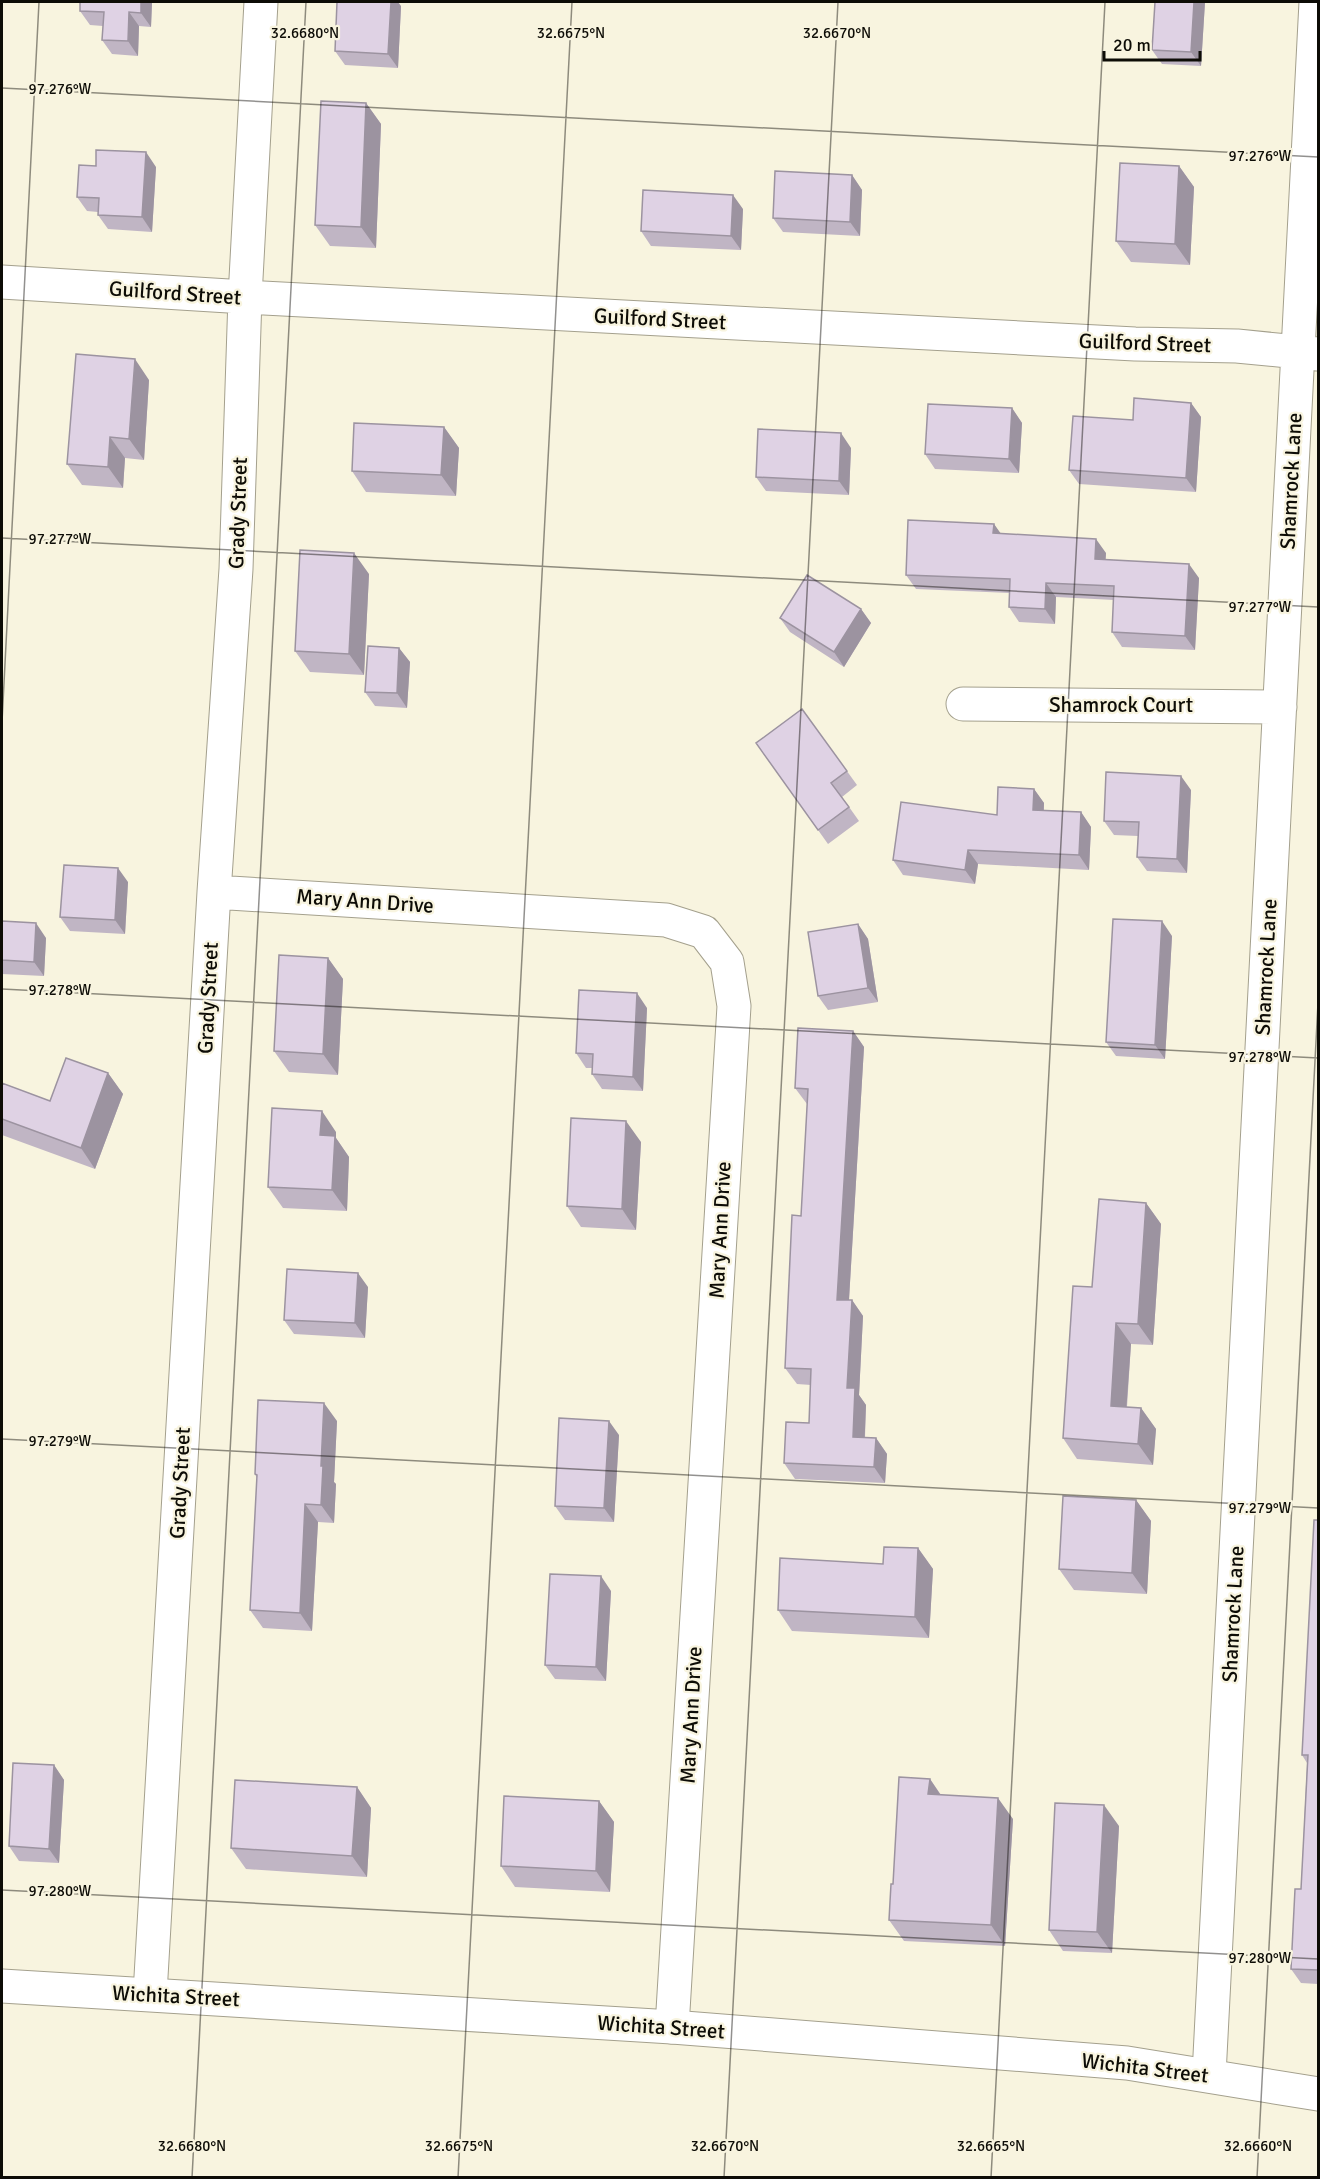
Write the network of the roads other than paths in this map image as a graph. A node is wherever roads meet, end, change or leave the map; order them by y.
1 (261, 2) edge
2 (1316, 2) edge
3 (2, 282) edge
4 (245, 297) junction
5 (1308, 353) edge
6 (963, 704) dead end
7 (1280, 707) junction
8 (214, 892) junction
9 (2, 1986) edge
10 (150, 1994) junction
11 (672, 2027) junction
12 (1209, 2075) junction
13 (1318, 2094) edge

1 - 4 street, Grady Street
2 - 5 street, Shamrock Lane
3 - 4 street, Guilford Street
4 - 5 street, Guilford Street
4 - 8 street, Grady Street
5 - 7 street, Shamrock Lane
6 - 7 street, Shamrock Court
7 - 12 street, Shamrock Lane
8 - 10 street, Grady Street
8 - 11 street, Mary Ann Drive
9 - 10 street, Wichita Street
10 - 11 street, Wichita Street
11 - 12 street, Wichita Street
12 - 13 street, Wichita Street

